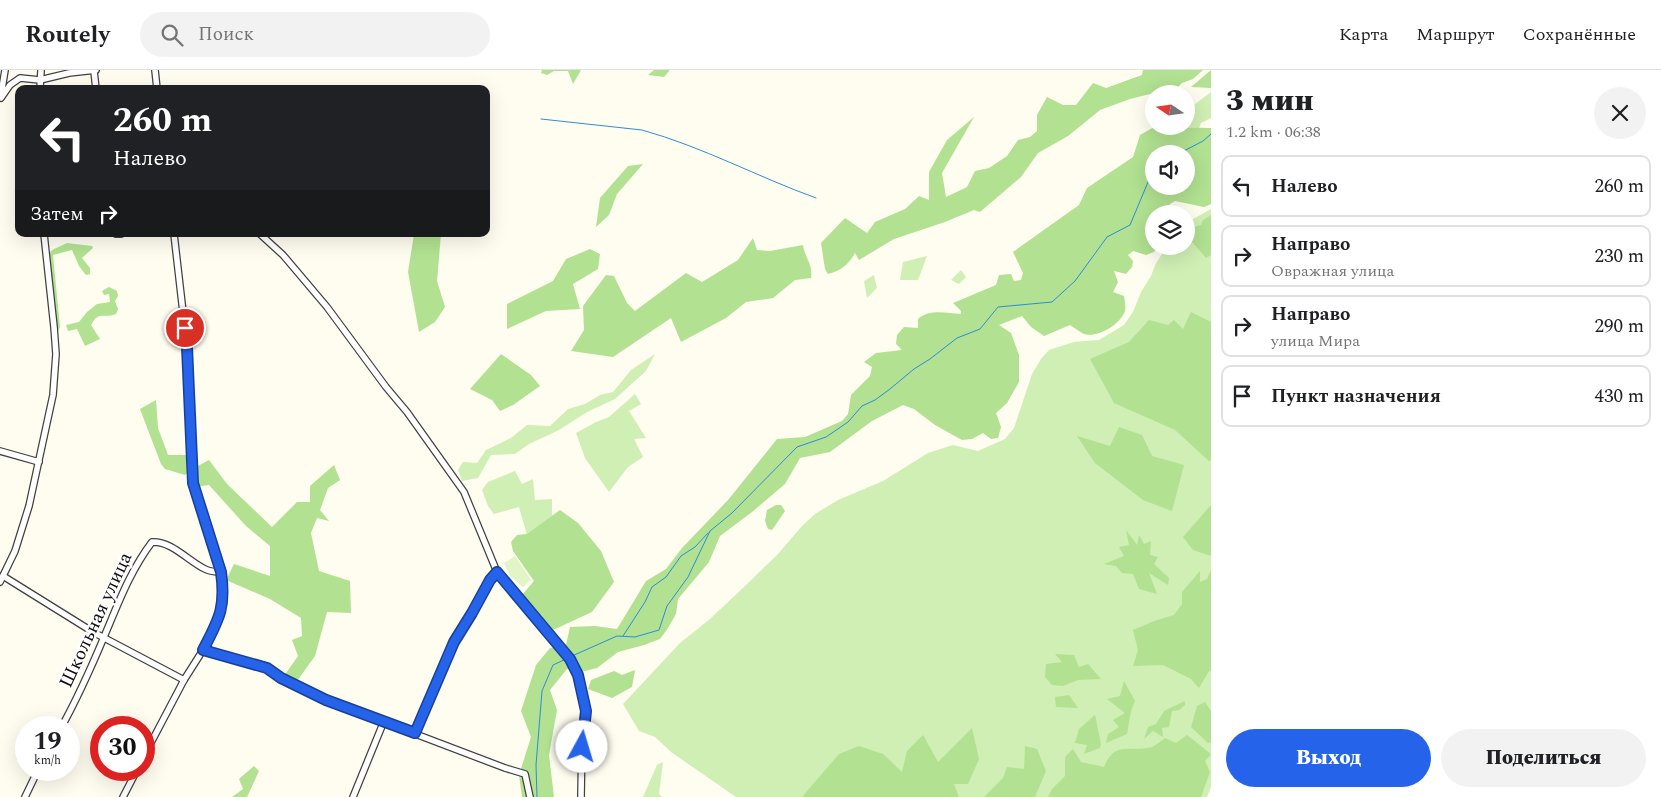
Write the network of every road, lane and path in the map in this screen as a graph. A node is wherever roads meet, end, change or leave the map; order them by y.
1 (5, 70) edge
2 (41, 70) edge
3 (95, 70) edge
4 (155, 70) edge
5 (40, 80) junction
6 (40, 85) edge
7 (96, 85) edge
8 (157, 85) edge
9 (0, 100) edge
10 (44, 237) edge
11 (174, 237) edge
12 (263, 237) edge
13 (0, 450) edge
14 (38, 462) junction
15 (221, 572) junction
16 (497, 572) junction
17 (2, 576) junction
18 (0, 582) edge
19 (104, 638) junction
20 (203, 650) junction
21 (184, 680) junction
22 (67, 716) edge
23 (384, 721) junction
24 (415, 733) junction
25 (155, 735) edge
26 (32, 781) edge
27 (131, 781) edge
28 (24, 797) edge
29 (123, 797) edge
30 (353, 797) edge
31 (530, 797) edge
32 (581, 797) edge

1 - 9 street
2 - 5 street
3 - 5 street
3 - 7 street
4 - 8 street
5 - 6 street
5 - 9 street
10 - 14 street
11 - 15 street
12 - 16 street
13 - 14 street
14 - 17 street
15 - 19 street, Школьная улица
15 - 20 street
16 - 24 street
16 - 32 street
17 - 18 street
17 - 19 street
19 - 21 street
19 - 22 street, Школьная улица
20 - 21 street
20 - 23 street
21 - 25 street
23 - 24 street
23 - 30 street
24 - 31 street
26 - 28 street
27 - 29 street

